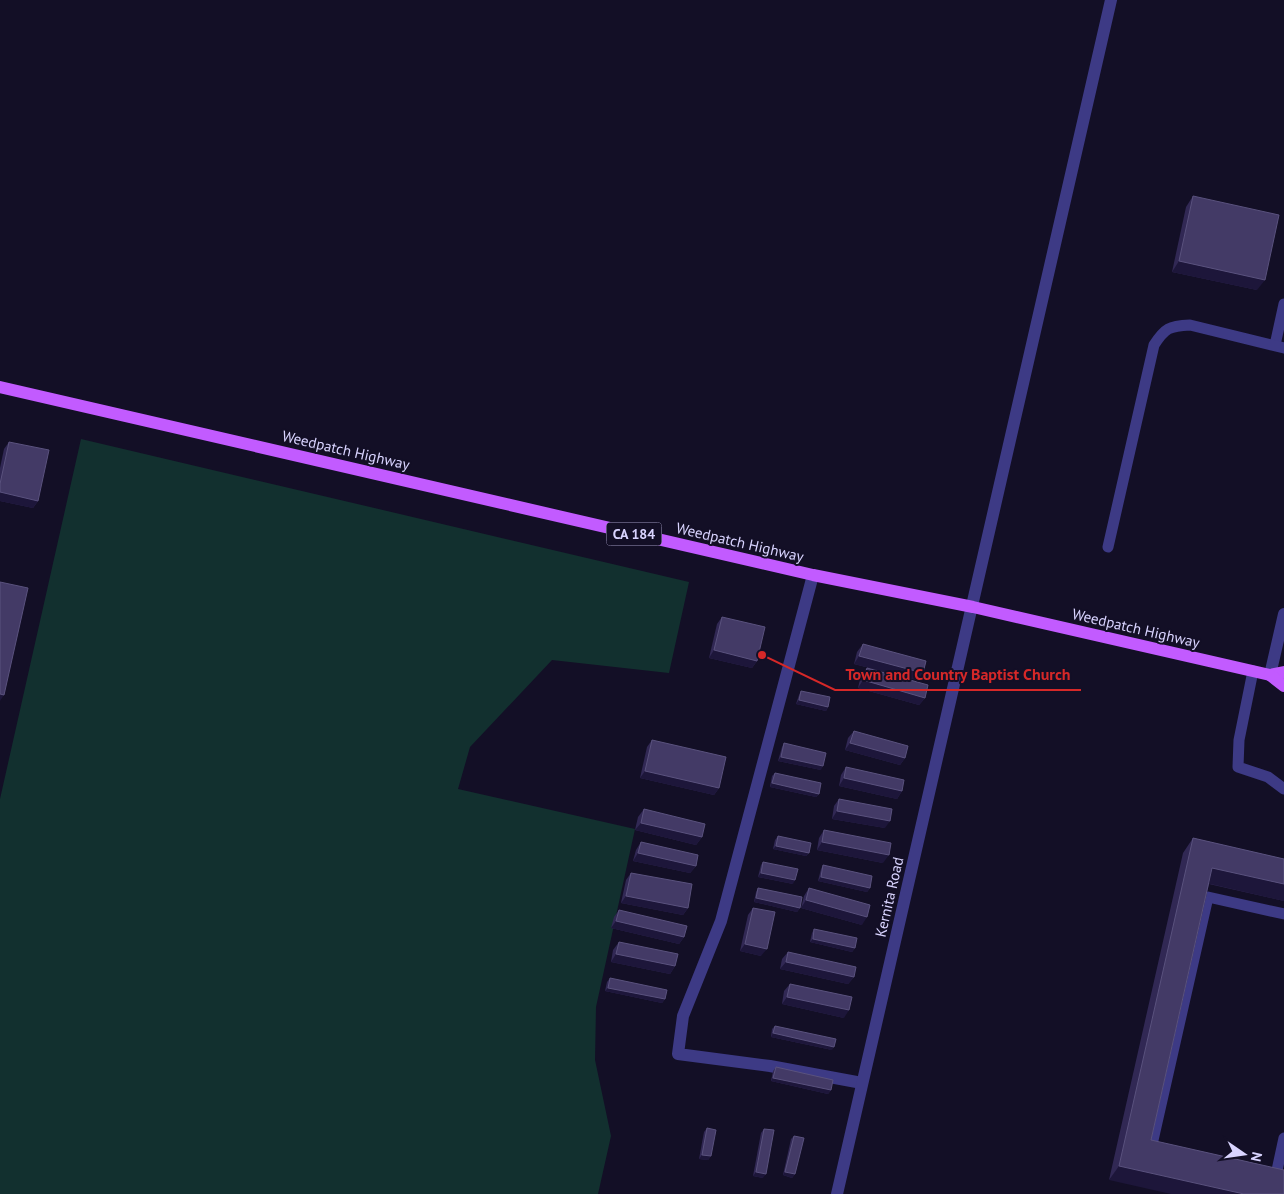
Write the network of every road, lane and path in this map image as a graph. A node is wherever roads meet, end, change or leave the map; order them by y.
1 (1111, 0) edge
2 (1284, 304) edge
3 (1280, 346) edge
4 (0, 387) edge
5 (1108, 547) dead end
6 (813, 575) junction
7 (973, 607) junction
8 (1284, 614) edge
9 (1253, 671) junction
10 (1284, 672) edge
11 (1270, 675) junction
12 (1284, 686) edge
13 (1284, 789) edge
14 (1284, 914) edge
15 (862, 1083) junction
16 (1284, 1138) edge
17 (1170, 1153) edge
18 (1256, 1171) edge
19 (837, 1194) edge

1 - 7 street, Kernita Road
2 - 3 lane
3 - 5 lane
4 - 6 main road, Weedpatch Highway / CA 184
6 - 7 main road, Weedpatch Highway / CA 184
6 - 15 street
7 - 9 main road, Weedpatch Highway / CA 184
7 - 15 street, Kernita Road
8 - 11 street
9 - 11 main road, Weedpatch Highway / CA 184
9 - 13 lane
10 - 11 main road, Weedpatch Highway / CA 184
11 - 12 main road, Weedpatch Highway / CA 184
14 - 17 lane
15 - 19 street, Kernita Road
16 - 18 lane

